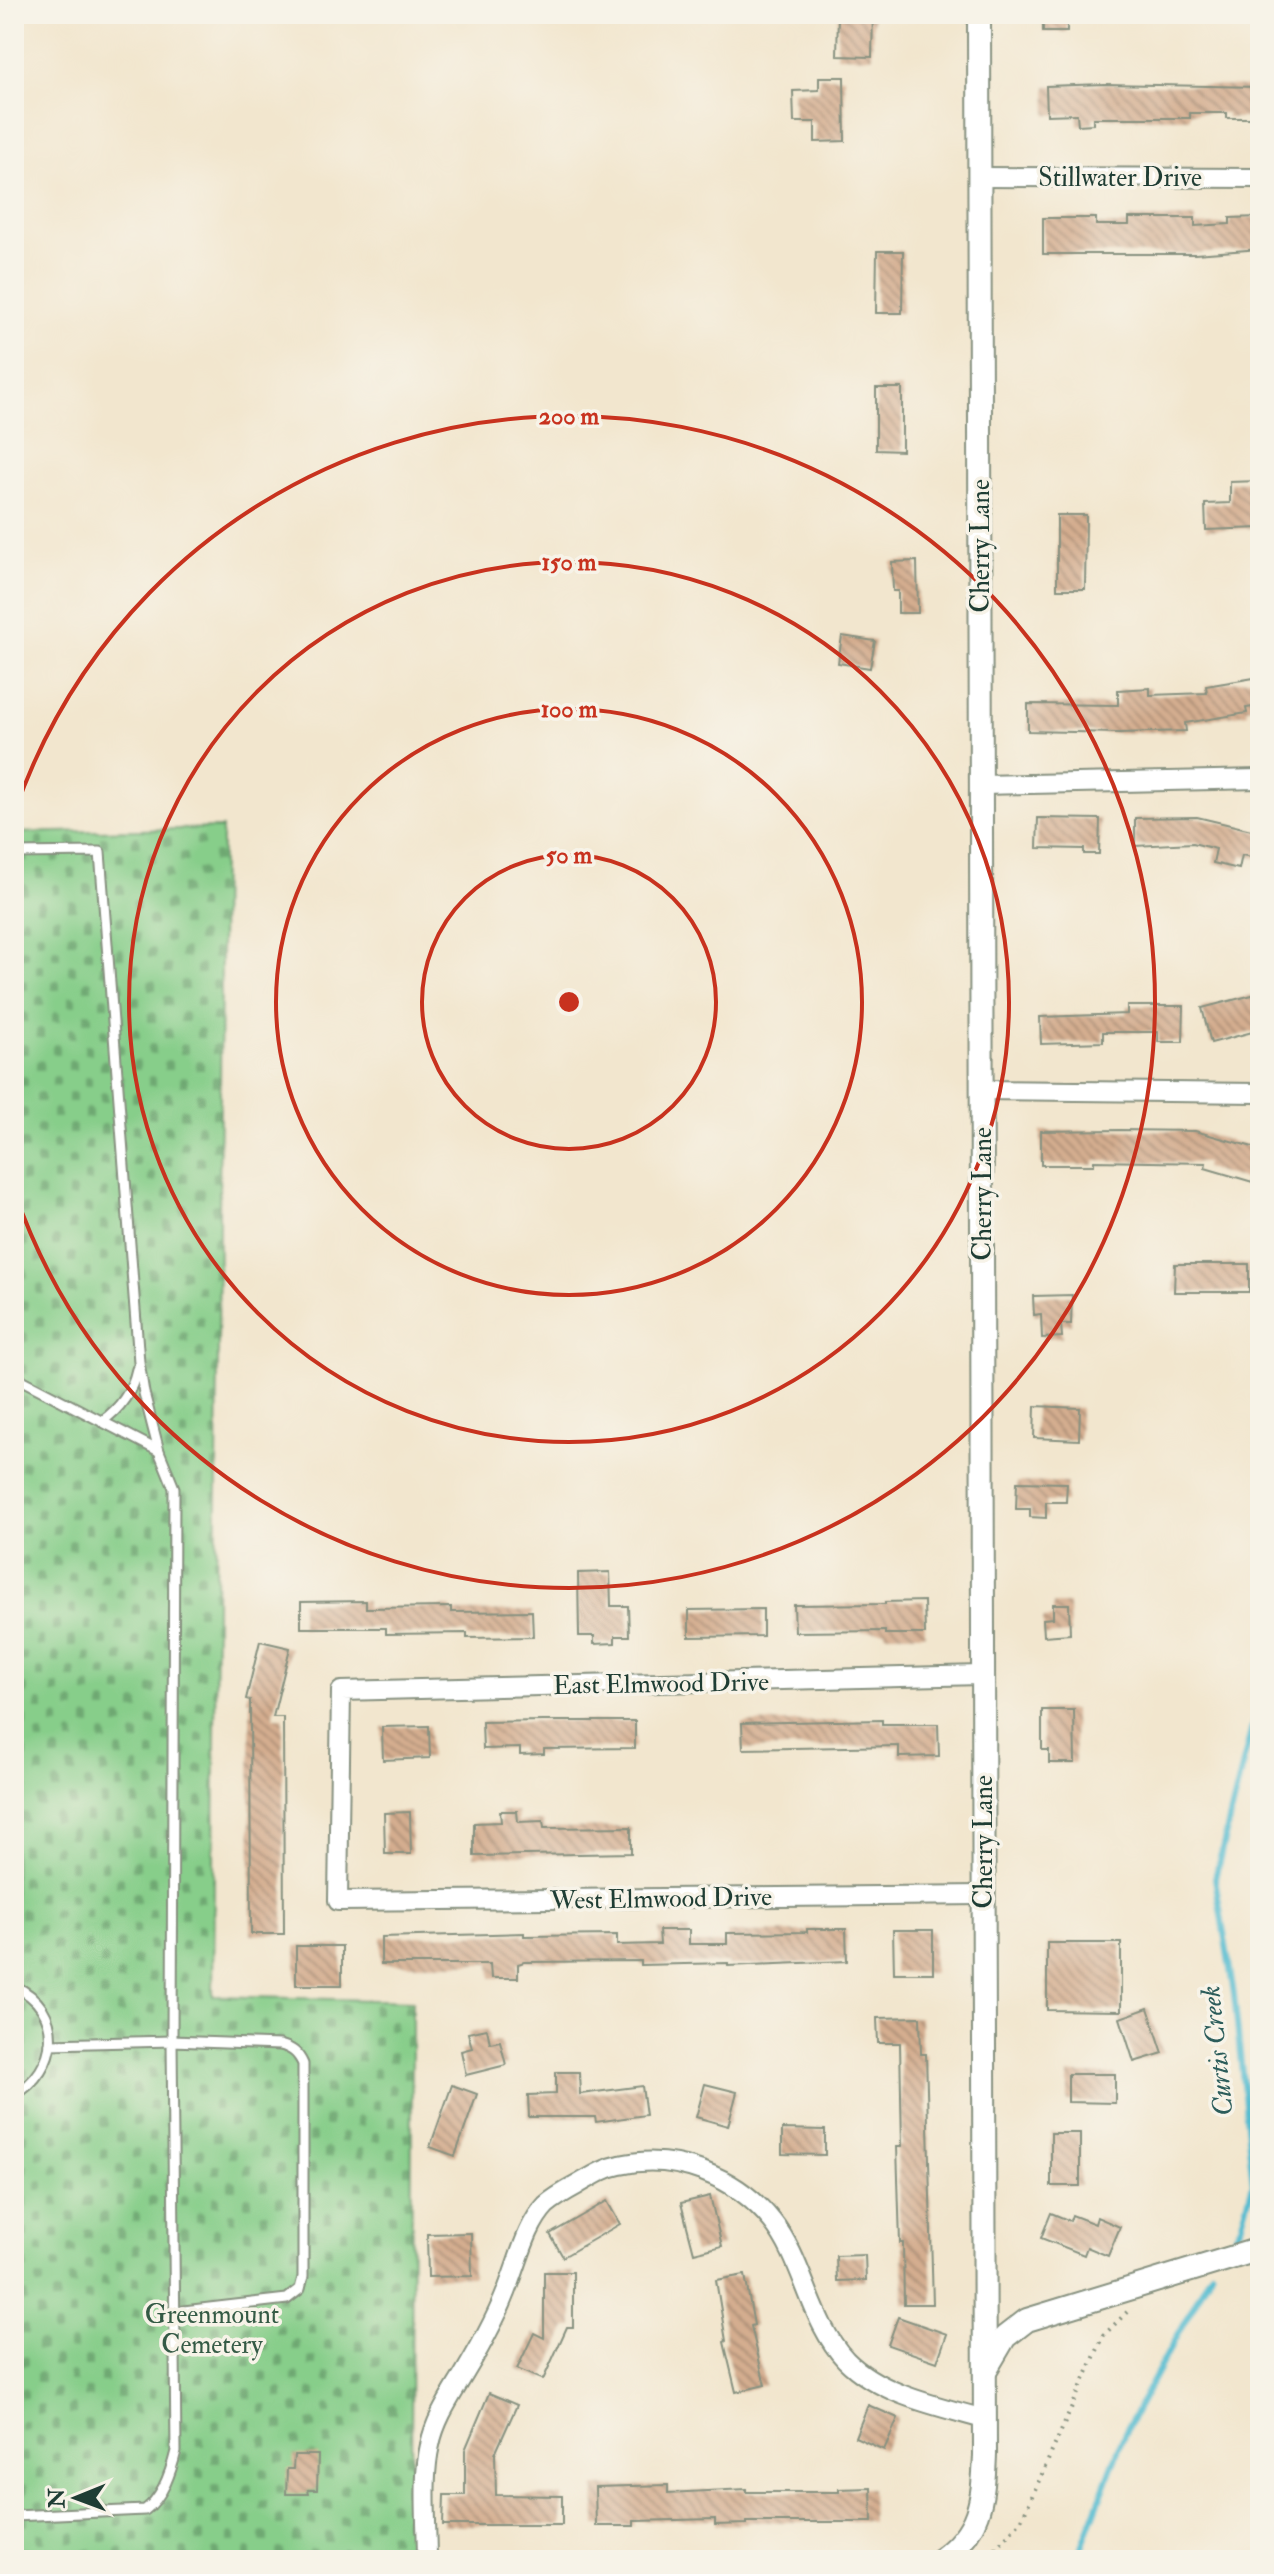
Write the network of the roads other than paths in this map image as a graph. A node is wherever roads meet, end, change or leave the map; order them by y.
1 (979, 14) edge
2 (980, 177) junction
3 (1260, 178) edge
4 (1260, 779) edge
5 (981, 785) junction
6 (14, 853) edge
7 (981, 1090) junction
8 (1260, 1093) edge
9 (139, 1362) junction
10 (14, 1376) edge
11 (102, 1421) junction
12 (159, 1451) junction
13 (981, 1675) junction
14 (983, 1895) junction
15 (338, 1901) joint
16 (14, 1986) edge
17 (172, 2041) junction
18 (50, 2044) junction
19 (14, 2095) edge
20 (1260, 2249) edge
21 (175, 2312) junction
22 (984, 2373) junction
23 (984, 2419) junction
24 (14, 2516) edge
25 (427, 2560) edge
26 (940, 2560) edge

1 - 2 street, Cherry Lane
2 - 3 street, Stillwater Drive
2 - 5 street, Cherry Lane
4 - 5 street
5 - 7 street, Cherry Lane
6 - 9 lane
7 - 8 street
7 - 13 street, Cherry Lane
9 - 11 lane
9 - 12 lane
10 - 11 lane
11 - 12 lane
12 - 17 lane
13 - 14 street, Cherry Lane
13 - 15 street, East Elmwood Drive
14 - 15 street, West Elmwood Drive
14 - 22 street, Cherry Lane
16 - 18 lane
17 - 18 lane
17 - 21 lane
17 - 21 lane
18 - 19 lane
20 - 22 street
21 - 24 lane
22 - 23 street, Cherry Lane
23 - 25 street
23 - 26 street, Cherry Lane

